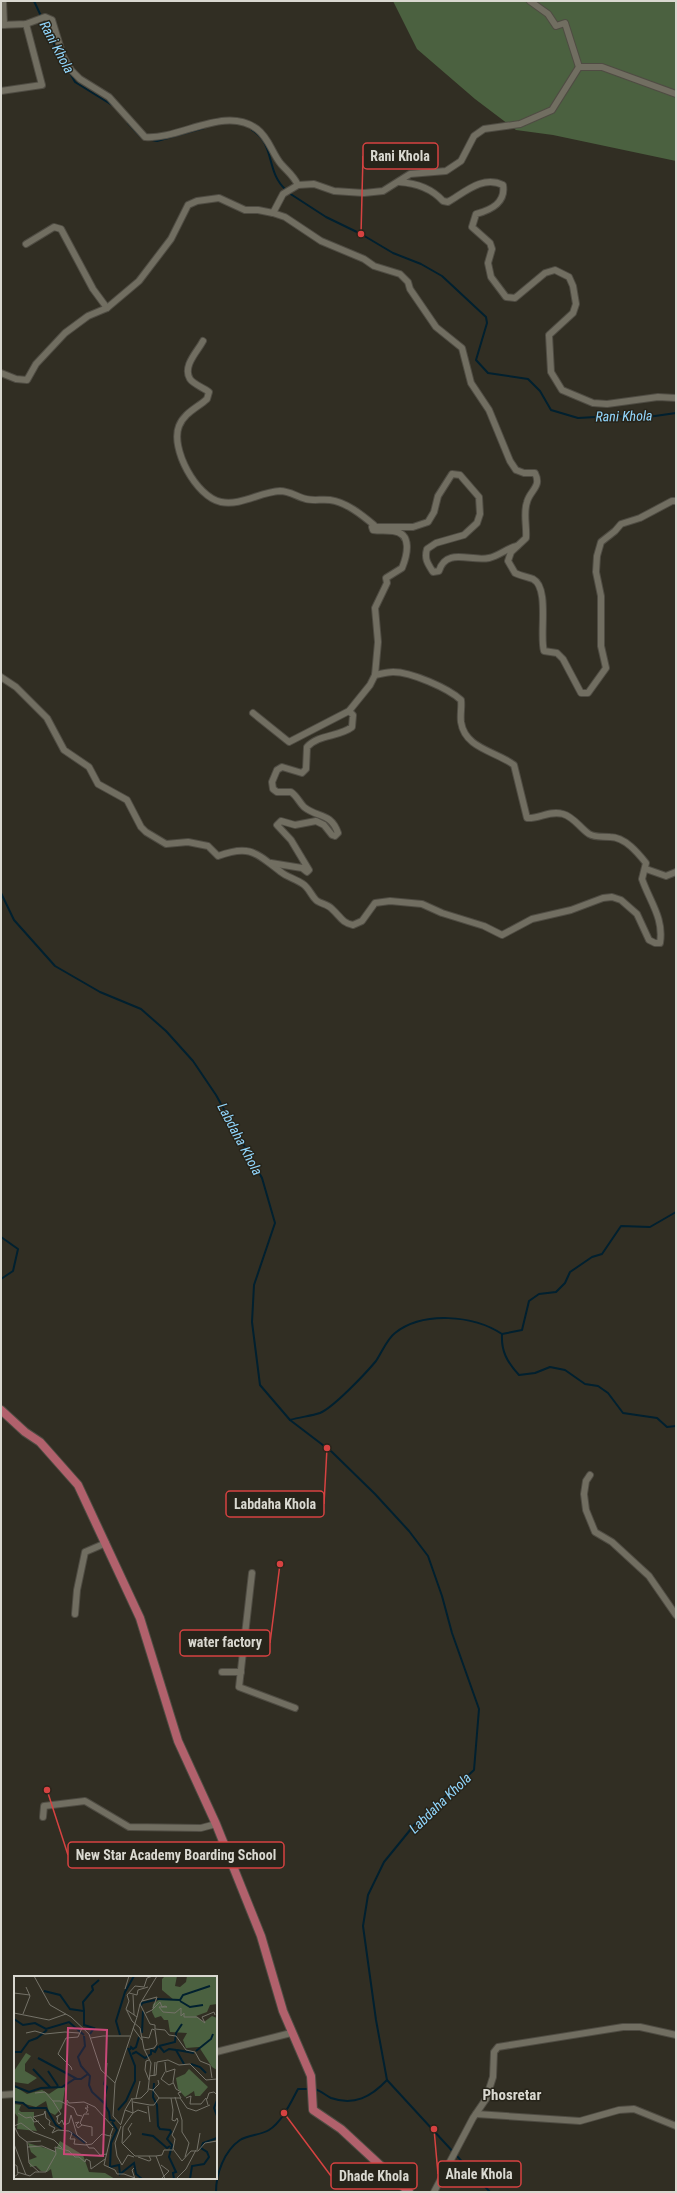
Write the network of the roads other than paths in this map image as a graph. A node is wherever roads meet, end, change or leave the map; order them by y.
1 (3, 1) edge
2 (530, 1) edge
3 (26, 24) junction
4 (2, 25) edge
5 (579, 67) junction
6 (1, 91) edge
7 (676, 94) edge
8 (399, 182) junction
9 (298, 185) junction
10 (273, 213) junction
11 (26, 244) dead end
12 (107, 308) junction
13 (203, 341) dead end
14 (1, 373) edge
15 (676, 398) edge
16 (676, 501) edge
17 (374, 525) junction
18 (517, 546) junction
19 (375, 675) junction
20 (1, 677) edge
21 (350, 711) junction
22 (253, 713) dead end
23 (270, 863) junction
24 (646, 869) junction
25 (676, 872) edge
26 (1, 1410) edge
27 (590, 1475) dead end
28 (106, 1543) junction
29 (252, 1572) dead end
30 (75, 1614) dead end
31 (676, 1615) edge
32 (222, 1672) dead end
33 (241, 1672) junction
34 (295, 1708) dead end
35 (43, 1818) dead end
36 (216, 1824) junction
37 (291, 2033) junction
38 (676, 2035) edge
39 (217, 2052) edge
40 (14, 2094) edge
41 (1, 2095) edge
42 (476, 2114) junction
43 (676, 2126) edge
44 (409, 2192) edge
45 (434, 2192) edge

1 - 4 street
2 - 5 street
3 - 4 street
3 - 6 street
3 - 9 street
5 - 7 street
5 - 8 street
8 - 9 street
8 - 15 street
9 - 10 street
10 - 12 street
10 - 18 street
11 - 12 street
12 - 14 street
13 - 17 street
16 - 18 street
17 - 18 street
17 - 19 street
19 - 21 street
19 - 24 street
20 - 23 street
21 - 22 street
21 - 23 street
23 - 24 street
24 - 25 street
26 - 28 main road
27 - 31 street
28 - 30 street
28 - 36 main road
29 - 33 street
32 - 33 street
33 - 34 street
35 - 36 street
36 - 37 main road
37 - 39 street
37 - 44 main road
38 - 42 street
40 - 41 street
42 - 43 street
42 - 45 street

